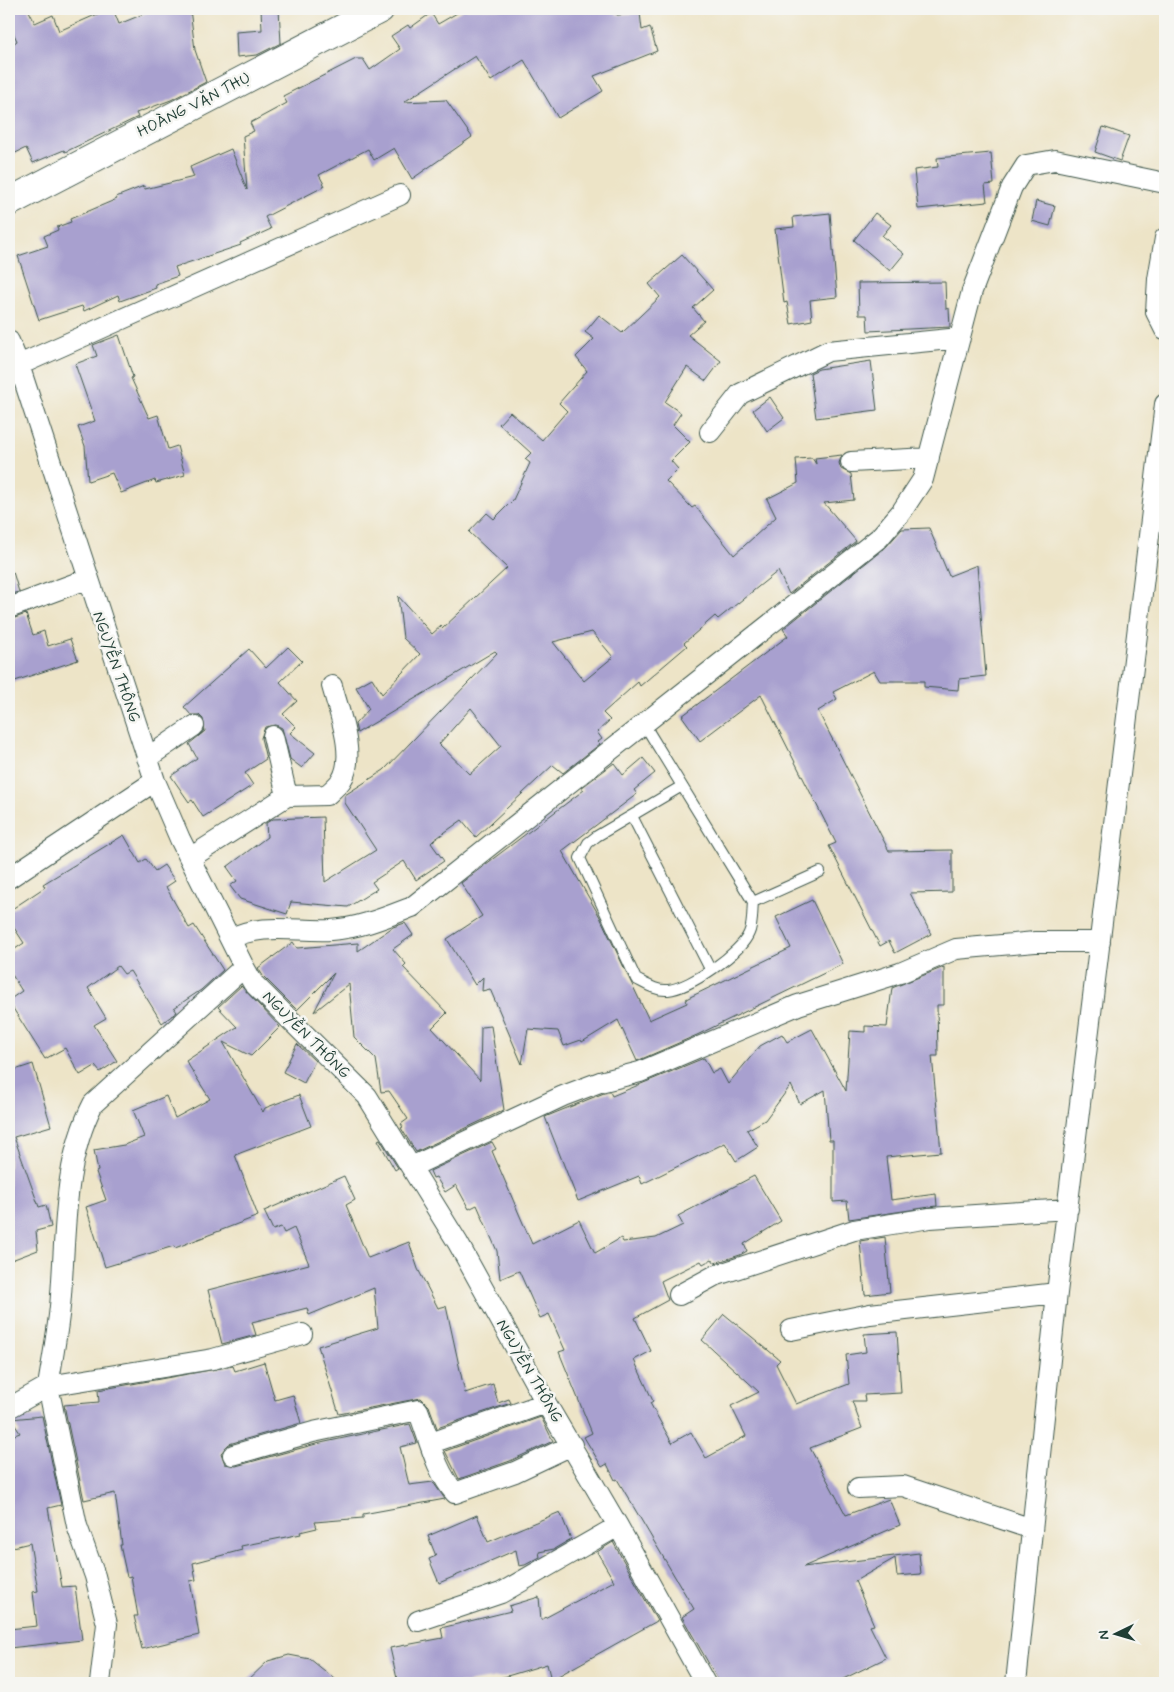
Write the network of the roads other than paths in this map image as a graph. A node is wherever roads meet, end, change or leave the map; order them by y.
1 (380, 9) edge
2 (1165, 183) edge
3 (400, 195) dead end
4 (9, 202) edge
5 (1165, 238) edge
6 (1165, 330) edge
7 (960, 338) junction
8 (9, 340) edge
9 (19, 365) junction
10 (1165, 404) edge
11 (710, 432) dead end
12 (929, 458) junction
13 (851, 462) dead end
14 (87, 579) junction
15 (9, 608) edge
16 (332, 686) dead end
17 (644, 724) junction
18 (194, 726) dead end
19 (273, 736) dead end
20 (147, 758) junction
21 (155, 781) junction
22 (682, 786) junction
23 (287, 796) junction
24 (632, 816) junction
25 (190, 858) junction
26 (820, 872) dead end
27 (9, 878) edge
28 (753, 902) junction
29 (230, 939) junction
30 (1100, 942) junction
31 (244, 967) junction
32 (710, 970) junction
33 (411, 1167) junction
34 (1068, 1209) junction
35 (1057, 1293) junction
36 (679, 1295) dead end
37 (790, 1330) dead end
38 (302, 1334) dead end
39 (48, 1386) junction
40 (546, 1403) junction
41 (9, 1408) edge
42 (431, 1443) junction
43 (572, 1445) junction
44 (233, 1455) dead end
45 (858, 1488) dead end
46 (618, 1526) junction
47 (1032, 1529) junction
48 (418, 1621) dead end
49 (100, 1683) edge
50 (705, 1683) edge
51 (1016, 1683) edge

1 - 4 main road, HOÀNG VĂN THỤ
2 - 7 street
3 - 9 street
5 - 6 street
7 - 11 street
7 - 12 street
8 - 9 street, NGUYỄN THÔNG
9 - 14 street, NGUYỄN THÔNG
10 - 30 street
12 - 13 street
12 - 17 street
14 - 15 street
14 - 20 street, NGUYỄN THÔNG
16 - 23 street
17 - 22 lane
17 - 29 street
18 - 20 street
19 - 23 street
20 - 21 street, NGUYỄN THÔNG
21 - 25 street, NGUYỄN THÔNG
21 - 27 street
22 - 24 lane
22 - 28 lane
23 - 25 street
24 - 32 lane
24 - 32 lane
25 - 29 street, NGUYỄN THÔNG
26 - 28 lane
28 - 32 lane
29 - 31 street, NGUYỄN THÔNG
30 - 33 street
30 - 34 street
31 - 33 street, NGUYỄN THÔNG
31 - 39 street
33 - 40 street, NGUYỄN THÔNG
34 - 35 street
34 - 36 street
35 - 37 street
35 - 47 street
38 - 39 street
39 - 41 street
39 - 49 street
40 - 42 street
40 - 43 street, NGUYỄN THÔNG
42 - 43 street
42 - 44 street
43 - 46 street, NGUYỄN THÔNG
45 - 47 street
46 - 48 street
46 - 50 street, NGUYỄN THÔNG
47 - 51 street

